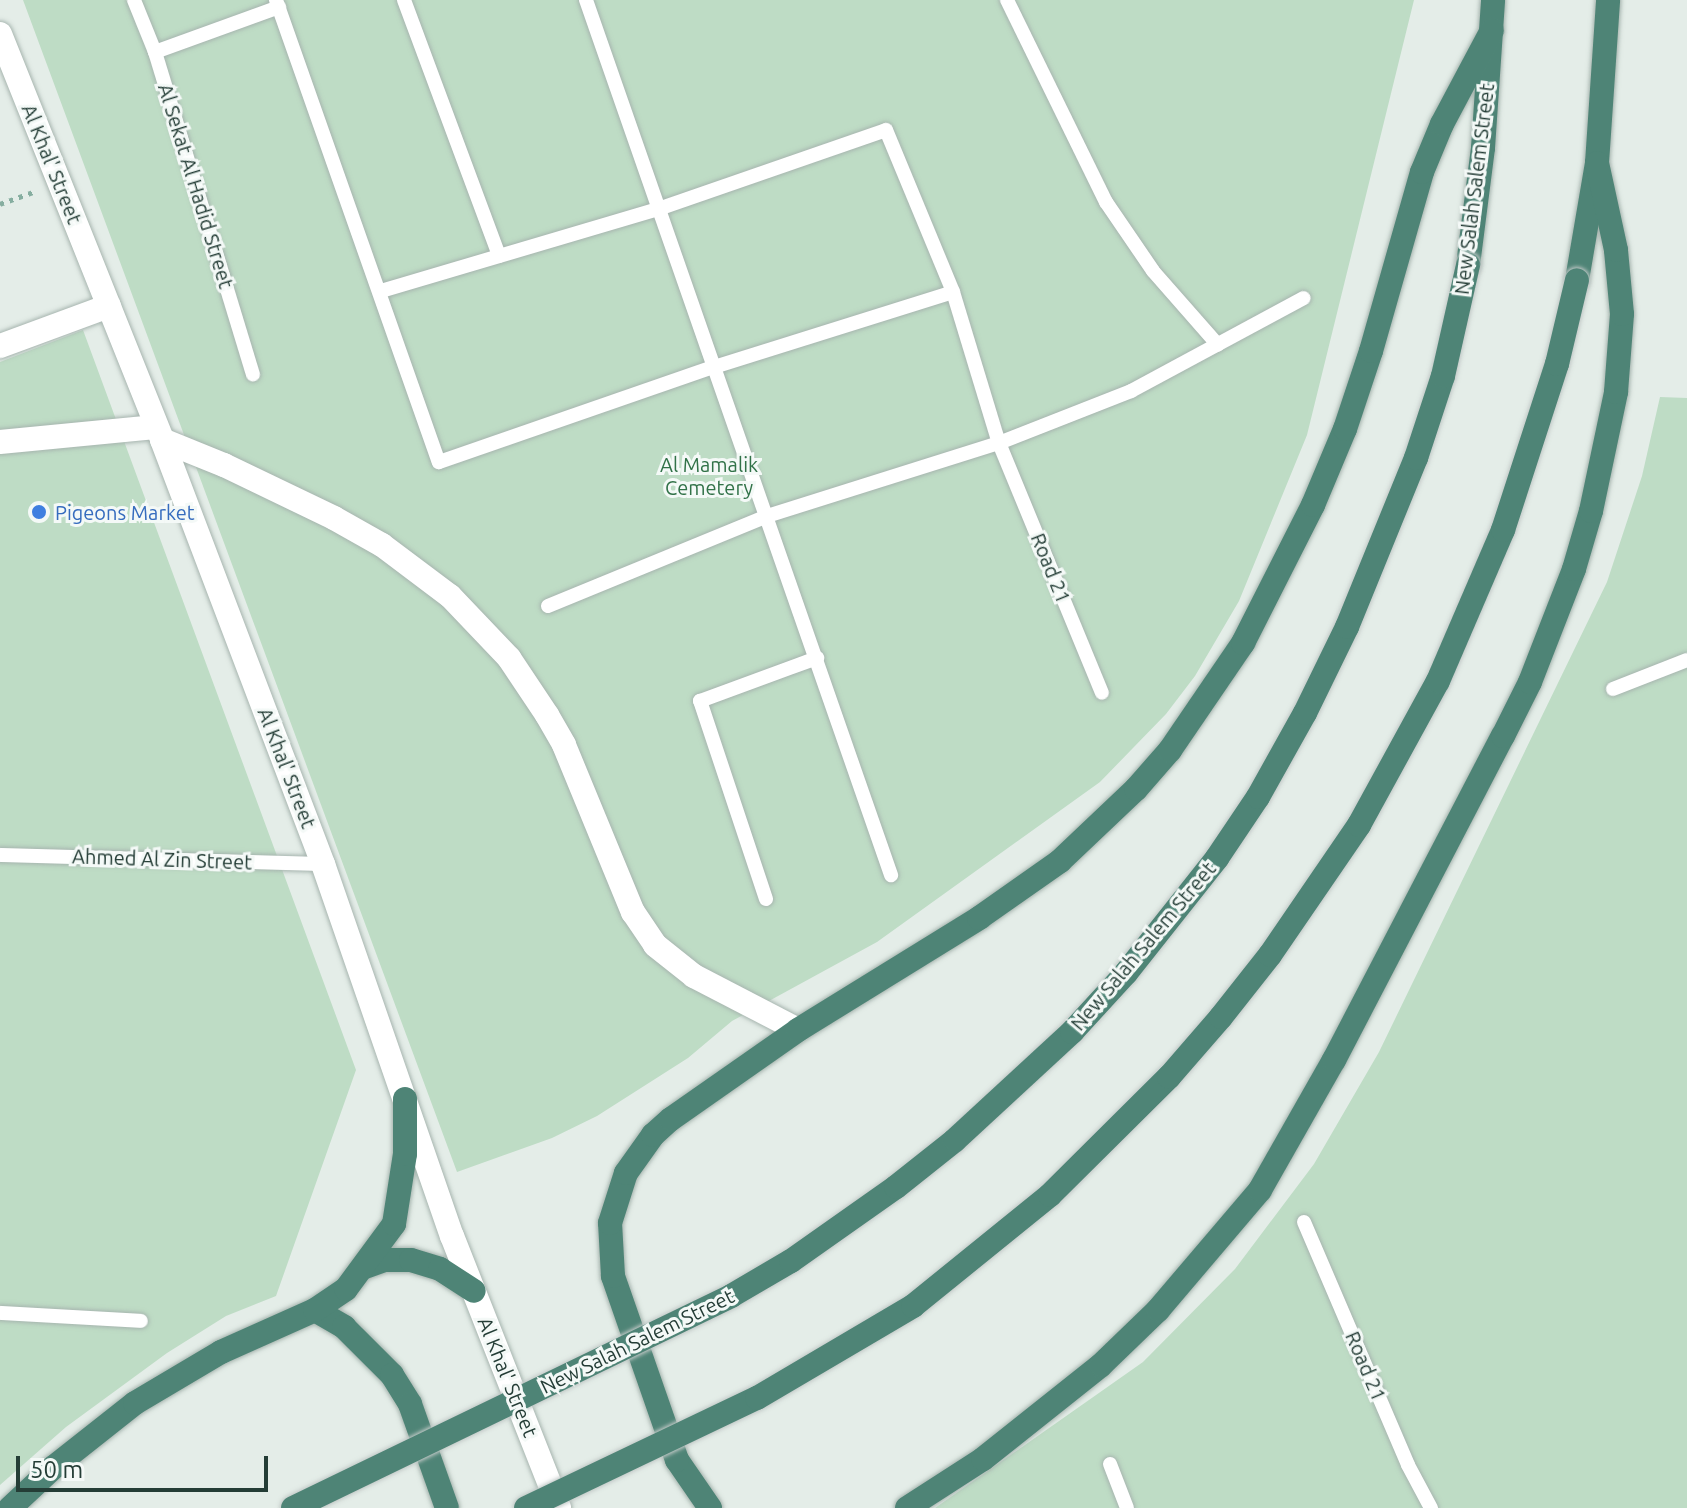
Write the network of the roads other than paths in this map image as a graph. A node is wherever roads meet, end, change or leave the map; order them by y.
1 (134, 0) edge
2 (404, 0) edge
3 (586, 0) edge
4 (1007, 0) edge
5 (1493, 0) edge
6 (1608, 0) edge
7 (278, 4) edge
8 (1492, 30) junction
9 (0, 34) edge
10 (155, 52) junction
11 (1597, 163) junction
12 (658, 209) junction
13 (499, 256) junction
14 (381, 291) junction
15 (953, 292) junction
16 (1304, 298) dead end
17 (109, 306) junction
18 (1218, 345) junction
19 (0, 346) edge
20 (714, 367) junction
21 (253, 374) dead end
22 (158, 434) junction
23 (0, 442) edge
24 (999, 443) junction
25 (767, 516) junction
26 (548, 606) dead end
27 (817, 658) junction
28 (1687, 660) edge
29 (1613, 689) dead end
30 (1102, 693) dead end
31 (0, 855) edge
32 (323, 864) junction
33 (891, 875) dead end
34 (766, 899) dead end
35 (798, 1030) junction
36 (405, 1099) junction
37 (1304, 1222) dead end
38 (365, 1267) junction
39 (474, 1291) junction
40 (315, 1310) junction
41 (0, 1313) edge
42 (141, 1321) dead end
43 (1110, 1464) dead end
44 (10, 1508) edge
45 (293, 1508) edge
46 (447, 1508) edge
47 (526, 1508) edge
48 (559, 1508) edge
49 (710, 1508) edge
50 (907, 1508) edge
51 (1127, 1508) edge
52 (1431, 1508) edge

1 - 10 lane, Al Sekat Al Hadid Street
2 - 13 lane
3 - 12 lane
4 - 18 lane
5 - 8 highway, New Salah Salem Street
6 - 11 highway
7 - 10 lane
7 - 14 lane
8 - 35 highway
8 - 45 highway, New Salah Salem Street, bridge
9 - 17 street, Al Khal' Street
10 - 21 lane, Al Sekat Al Hadid Street
11 - 47 highway, bridge
11 - 50 highway
12 - 13 lane
12 - 15 lane, Road 21
12 - 20 lane
13 - 14 lane
14 - 20 lane
15 - 20 lane
15 - 24 lane, Road 21
16 - 18 lane
17 - 19 street
17 - 22 street, Al Khal' Street
18 - 24 lane
20 - 25 lane
22 - 23 street
22 - 32 street, Al Khal' Street
22 - 35 street
24 - 25 lane
24 - 30 lane, Road 21
25 - 26 lane
25 - 27 lane
27 - 33 lane
27 - 34 lane
28 - 29 lane
31 - 32 lane, Ahmed Al Zin Street
32 - 36 street, Al Khal' Street
35 - 49 highway
36 - 38 highway
36 - 39 street, Al Khal' Street
37 - 52 lane, Road 21
38 - 39 highway
38 - 40 highway
39 - 48 street, Al Khal' Street
40 - 44 highway
40 - 46 highway
41 - 42 lane
43 - 51 lane

